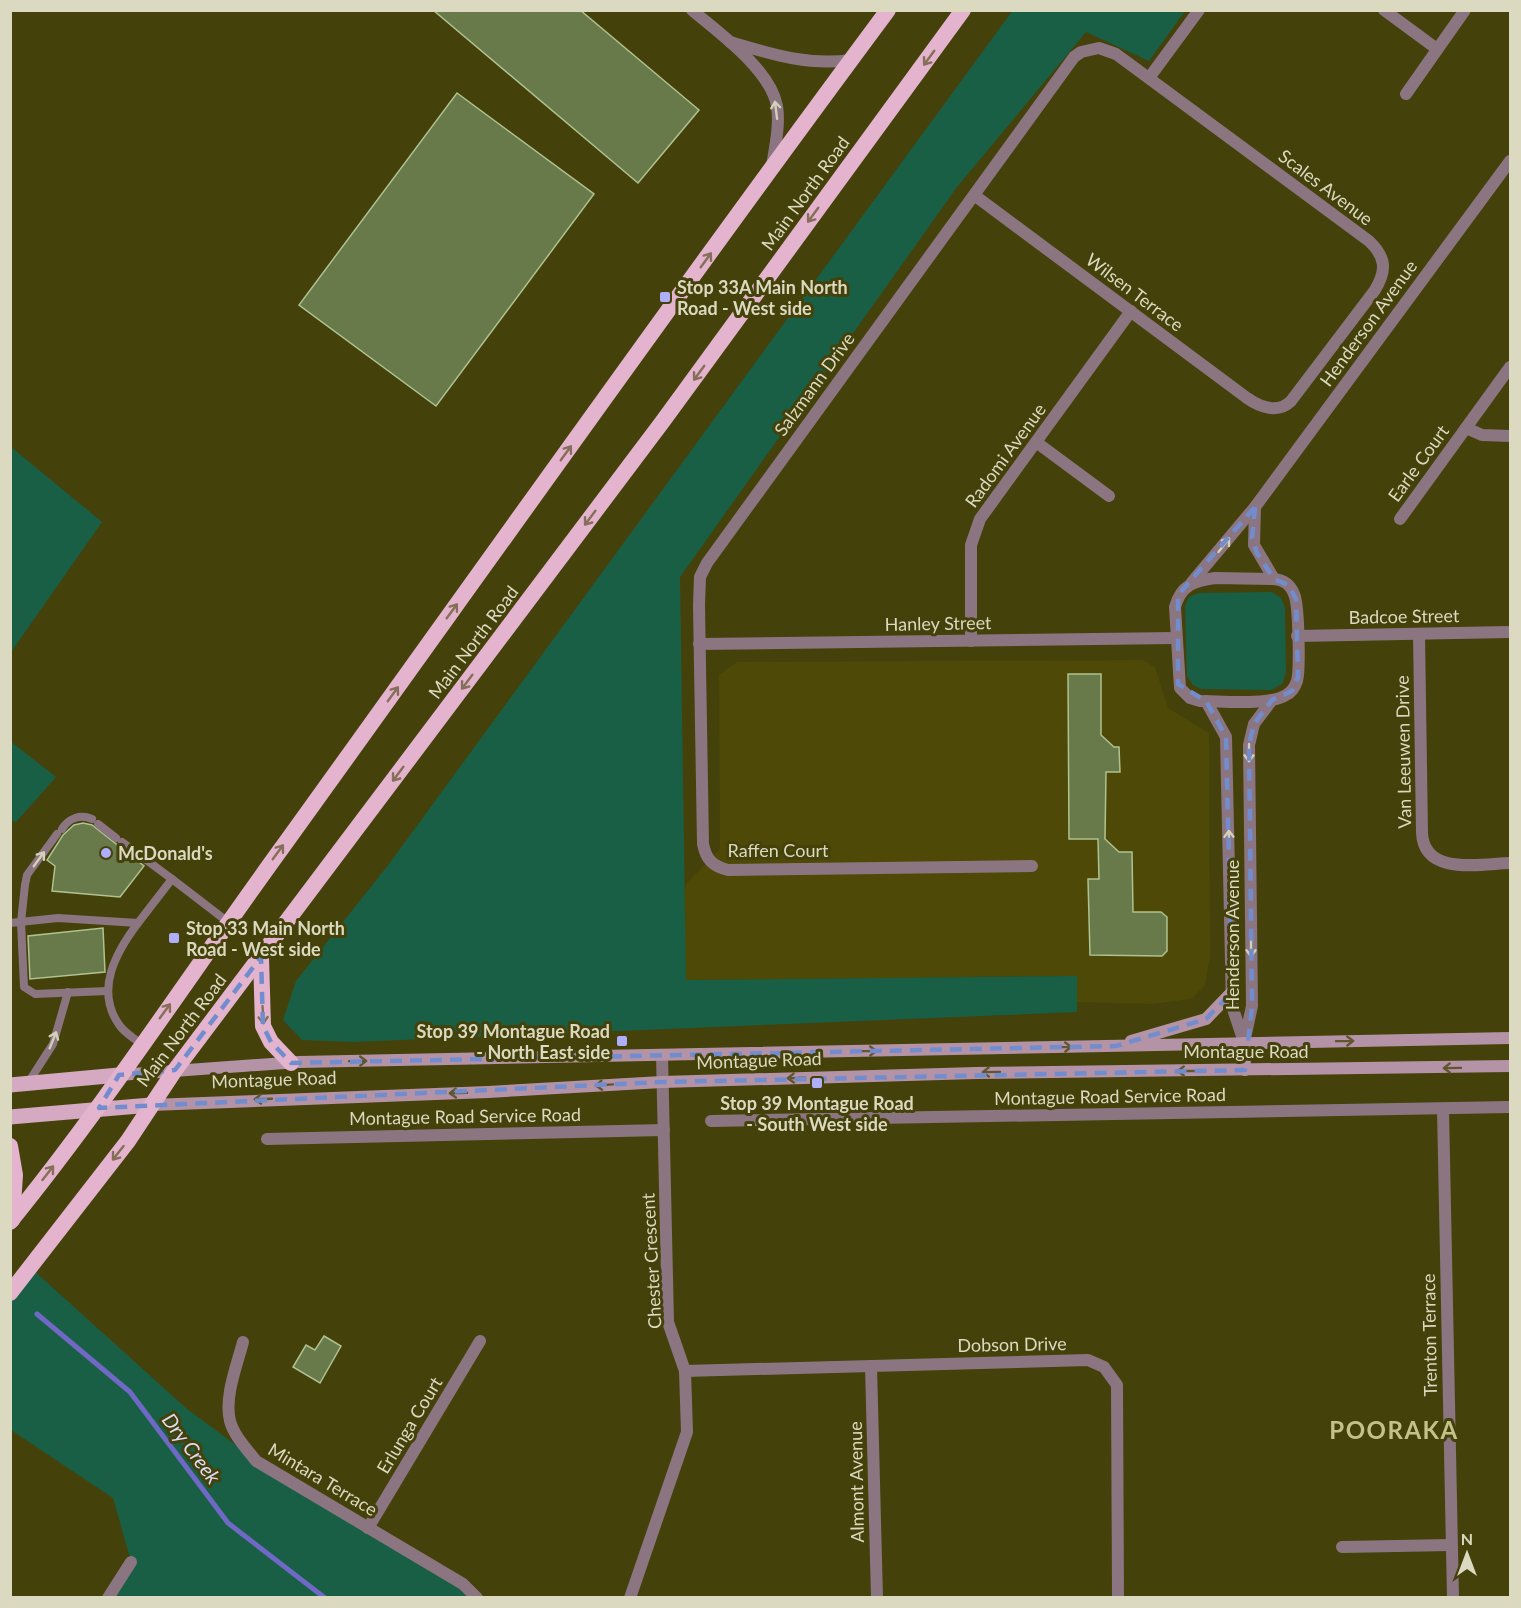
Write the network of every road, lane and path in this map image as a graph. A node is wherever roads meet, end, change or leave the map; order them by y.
1 (692, 10) edge
2 (888, 10) edge
3 (963, 10) edge
4 (1199, 10) edge
5 (1384, 10) edge
6 (1465, 10) edge
7 (729, 42) junction
8 (1089, 49) joint
9 (1437, 50) junction
10 (851, 60) junction
11 (1149, 78) junction
12 (1406, 94) dead end
13 (1510, 161) edge
14 (772, 168) junction
15 (974, 195) junction
16 (1131, 311) junction
17 (1510, 367) edge
18 (1279, 408) joint
19 (1466, 428) junction
20 (1510, 436) edge
21 (1036, 442) junction
22 (1109, 496) dead end
23 (1255, 507) junction
24 (1400, 519) dead end
25 (1274, 579) junction
26 (1192, 582) junction
27 (1510, 633) edge
28 (1419, 634) junction
29 (1297, 636) junction
30 (1176, 638) junction
31 (971, 640) junction
32 (699, 644) junction
33 (1272, 700) junction
34 (1206, 701) junction
35 (1510, 863) edge
36 (1032, 866) dead end
37 (172, 879) junction
38 (21, 922) junction
39 (228, 922) junction
40 (10, 923) edge
41 (138, 924) junction
42 (261, 957) junction
43 (107, 991) junction
44 (68, 992) junction
45 (1232, 992) junction
46 (1510, 1038) edge
47 (1244, 1043) junction
48 (141, 1044) junction
49 (1116, 1046) junction
50 (662, 1055) junction
51 (291, 1063) junction
52 (1510, 1066) edge
53 (175, 1070) junction
54 (1245, 1070) junction
55 (119, 1075) junction
56 (662, 1082) junction
57 (28, 1083) junction
58 (10, 1085) edge
59 (151, 1105) junction
60 (99, 1107) junction
61 (1510, 1107) edge
62 (1443, 1109) junction
63 (10, 1117) edge
64 (711, 1121) dead end
65 (664, 1130) junction
66 (267, 1139) dead end
67 (10, 1146) edge
68 (11, 1221) edge
69 (10, 1293) edge
70 (480, 1341) dead end
71 (243, 1342) dead end
72 (871, 1366) junction
73 (685, 1371) junction
74 (368, 1528) junction
75 (1451, 1545) junction
76 (1342, 1546) dead end
77 (131, 1562) dead end
78 (108, 1598) edge
79 (477, 1598) edge
80 (630, 1598) edge
81 (877, 1598) edge
82 (1119, 1598) edge
83 (1453, 1598) edge

1 - 7 street
2 - 10 highway, Main North Road
3 -> 42 highway, Main North Road
4 - 11 street
5 - 9 street
6 - 9 street
7 - 10 street
14 -> 7 street
8 - 11 street, Scales Avenue
8 - 15 street, Salzmann Drive
9 - 12 street
10 - 14 highway, Main North Road
11 - 18 street, Scales Avenue
13 - 23 street, Henderson Avenue
39 -> 14 highway, Main North Road
15 - 16 street, Wilsen Terrace
15 - 32 street, Salzmann Drive
16 - 18 street, Wilsen Terrace
16 - 21 street, Radomi Avenue
17 - 19 street, Earle Court
19 - 20 street, Earle Court
19 - 24 street, Earle Court
21 - 22 street
21 - 31 street, Radomi Avenue
23 - 25 street
26 -> 23 street, Henderson Avenue
25 - 26 street
25 - 29 street
26 - 30 street
27 - 28 street, Badcoe Street
28 - 29 street, Badcoe Street
28 - 35 street, Van Leeuwen Drive
29 - 33 street
30 - 31 street, Hanley Street
30 - 34 street
31 - 32 street, Hanley Street
32 - 36 street, Raffen Court
33 - 34 street
33 -> 47 street, Henderson Avenue
45 -> 34 street, Henderson Avenue
38 -> 37 lane
37 - 39 lane
37 - 41 lane
38 - 40 lane
38 - 41 lane
38 - 44 lane
48 -> 39 highway, Main North Road
41 - 43 lane
42 -> 51 highway
42 - 53 highway, Main North Road
43 - 44 lane
43 - 48 lane
57 -> 44 lane
45 - 47 street, Henderson Avenue
45 - 49 main road
47 -> 46 main road, Montague Road
47 - 49 main road, Montague Road
47 - 54 main road
48 - 55 highway, Main North Road
50 -> 49 main road, Montague Road
51 -> 50 main road, Montague Road
50 - 56 street, Chester Crescent
51 - 53 main road, Montague Road
52 -> 54 main road, Montague Road
53 - 55 main road, Montague Road
53 - 59 highway, Main North Road
54 -> 56 main road, Montague Road
55 - 57 main road, Montague Road
55 - 60 highway, Main North Road
56 -> 59 main road, Montague Road
56 - 65 street, Chester Crescent
57 - 58 main road, Montague Road
59 - 60 main road, Montague Road
59 -> 69 highway, Main North Road
60 - 63 main road, Montague Road
68 -> 60 highway, Main North Road
61 - 62 street, Montague Road Service Road
62 - 64 street, Montague Road Service Road
62 - 75 street, Trenton Terrace
65 - 66 street, Montague Road Service Road
65 - 73 street, Chester Crescent
67 - 68 highway
70 - 74 street, Erlunga Court
71 - 74 street, Mintara Terrace
72 - 73 street, Dobson Drive
72 - 81 street, Almont Avenue
72 - 82 street, Dobson Drive
73 - 80 street, Chester Crescent
74 - 79 street, Mintara Terrace
75 - 76 street
75 - 83 street, Trenton Terrace
77 - 78 street

